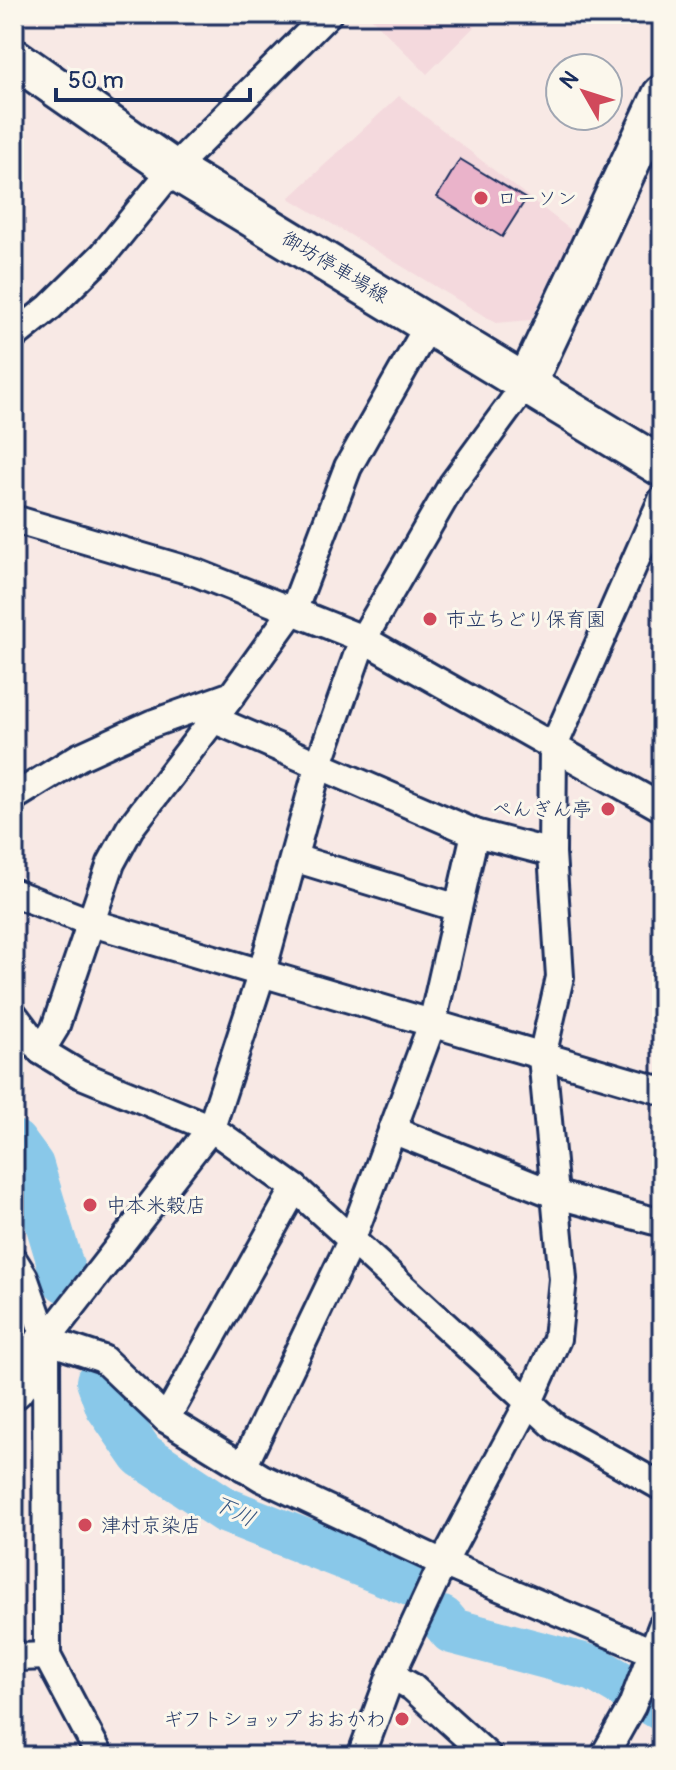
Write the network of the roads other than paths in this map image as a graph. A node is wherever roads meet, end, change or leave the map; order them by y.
1 (328, 14) edge
2 (14, 58) edge
3 (662, 95) edge
4 (173, 169) junction
5 (429, 324) junction
6 (14, 336) edge
7 (526, 384) junction
8 (662, 467) edge
9 (662, 500) edge
10 (14, 519) edge
11 (294, 609) junction
12 (363, 639) junction
13 (232, 695) junction
14 (213, 719) junction
15 (553, 748) junction
16 (319, 764) junction
17 (14, 797) edge
18 (662, 808) edge
19 (475, 833) junction
20 (552, 853) junction
21 (294, 858) junction
22 (14, 893) edge
23 (458, 908) junction
24 (92, 923) junction
25 (262, 972) junction
26 (14, 1015) edge
27 (432, 1024) junction
28 (41, 1051) junction
29 (542, 1057) junction
30 (662, 1091) edge
31 (211, 1128) junction
32 (392, 1130) junction
33 (295, 1188) junction
34 (554, 1194) junction
35 (662, 1223) edge
36 (351, 1241) junction
37 (14, 1261) edge
38 (32, 1323) edge
39 (14, 1389) edge
40 (528, 1404) junction
41 (166, 1419) junction
42 (243, 1467) junction
43 (662, 1487) edge
44 (443, 1563) junction
45 (662, 1626) edge
46 (14, 1652) edge
47 (47, 1656) junction
48 (653, 1660) edge
49 (391, 1675) junction
50 (100, 1756) edge
51 (361, 1756) edge
52 (488, 1756) edge
53 (604, 1756) edge

1 - 4 street
2 - 4 main road, 御坊停車場線
3 - 7 main road
4 - 5 main road, 御坊停車場線
4 - 6 street
5 - 7 main road, 御坊停車場線
5 - 11 street
7 - 8 main road, 御坊停車場線
7 - 12 street
9 - 15 street
10 - 11 street
11 - 12 street
11 - 13 street
12 - 15 street
12 - 16 street
13 - 14 street
13 - 17 street
14 - 16 street
14 - 24 street
15 - 18 street
15 - 20 street
16 - 19 street
16 - 21 street
19 - 20 street
19 - 23 street
20 - 29 street
21 - 23 street
21 - 25 street
22 - 24 street
23 - 27 street
24 - 25 street
24 - 28 street
25 - 27 street
25 - 31 street
26 - 28 street
27 - 29 street
27 - 32 street
28 - 31 street
29 - 30 street
29 - 34 street
31 - 33 street
31 - 38 street
32 - 34 street
32 - 36 street
33 - 36 street
33 - 41 street
34 - 35 street
34 - 40 street
36 - 40 street
36 - 42 street
37 - 38 street
38 - 39 main road
38 - 41 street
38 - 47 street
40 - 43 street
40 - 44 street
41 - 42 street
42 - 44 street
44 - 48 street
44 - 49 street
45 - 48 street
46 - 47 street
47 - 50 street
48 - 53 street
49 - 51 street
49 - 52 street

